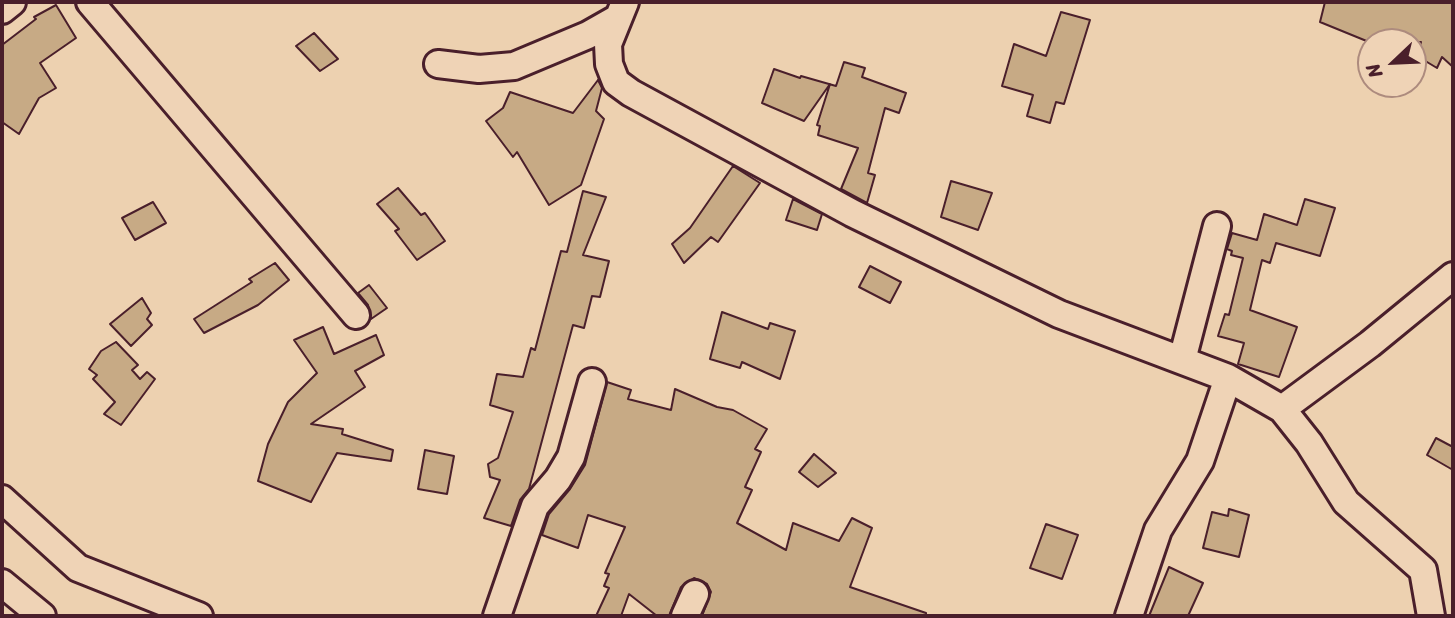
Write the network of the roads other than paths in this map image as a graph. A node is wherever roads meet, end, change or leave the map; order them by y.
1 (12, 2) edge
2 (90, 2) edge
3 (2, 10) edge
4 (621, 10) edge
5 (438, 64) dead end
6 (1217, 226) dead end
7 (1453, 276) edge
8 (356, 315) dead end
9 (1182, 360) junction
10 (1228, 378) junction
11 (593, 382) dead end
12 (1282, 409) junction
13 (2, 499) edge
14 (2, 583) edge
15 (43, 616) edge
16 (199, 616) edge
17 (497, 616) edge
18 (1129, 616) edge
19 (1431, 616) edge

1 - 3 street
2 - 8 street
4 - 5 street
4 - 9 street
6 - 9 street
7 - 12 street
9 - 10 street
10 - 12 street
10 - 18 street
11 - 17 street
12 - 19 street
13 - 16 street
14 - 15 street

